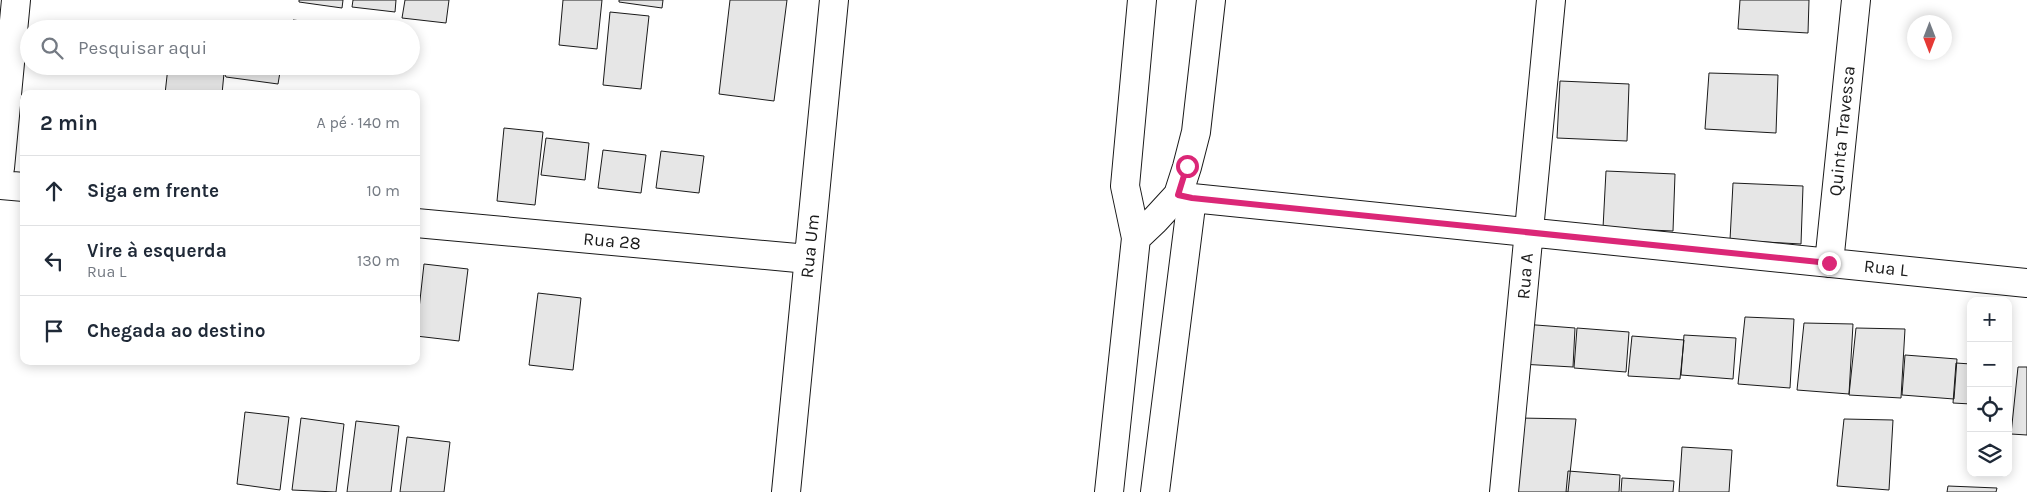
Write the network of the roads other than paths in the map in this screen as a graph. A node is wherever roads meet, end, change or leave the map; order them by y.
1 (16, 0) edge
2 (834, 0) edge
3 (1142, 0) edge
4 (1211, 0) edge
5 (1551, 0) edge
6 (1856, 0) edge
7 (0, 168) edge
8 (0, 185) edge
9 (20, 187) edge
10 (1185, 197) junction
11 (420, 223) edge
12 (1529, 232) junction
13 (1136, 238) junction
14 (808, 259) junction
15 (1829, 263) junction
16 (2027, 283) edge
17 (786, 492) edge
18 (1109, 492) edge
19 (1155, 492) edge
20 (1504, 492) edge

1 - 7 street
2 - 14 street, Rua Um
3 - 13 street
4 - 10 street
5 - 12 street, Rua A
6 - 15 street, Quinta Travessa
8 - 9 street
10 - 12 street, Rua L
10 - 13 street
10 - 19 street
11 - 14 street, Rua 28
12 - 15 street, Rua L
12 - 20 street, Rua A
13 - 18 street
14 - 17 street, Rua Um
15 - 16 street, Rua L

